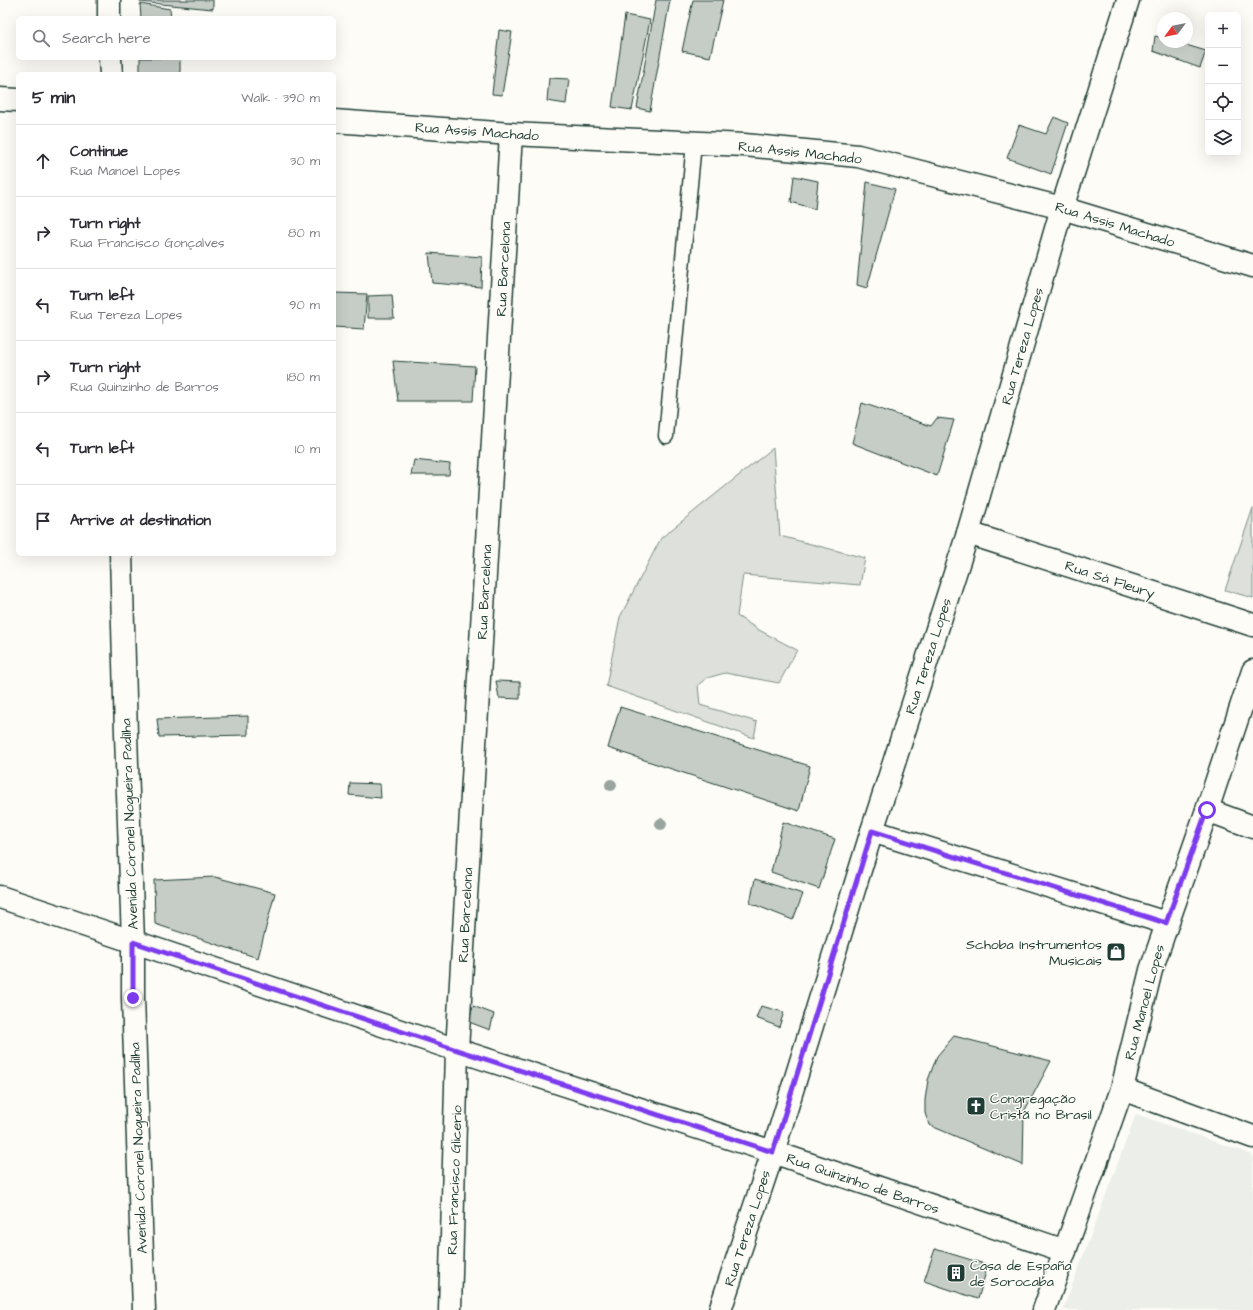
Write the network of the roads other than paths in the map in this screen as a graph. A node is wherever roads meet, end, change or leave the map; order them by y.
1 (109, 0) edge
2 (1128, 0) edge
3 (110, 16) edge
4 (110, 60) edge
5 (111, 72) edge
6 (0, 99) edge
7 (16, 100) edge
8 (336, 121) edge
9 (510, 134) junction
10 (694, 143) junction
11 (1062, 208) junction
12 (1253, 266) edge
13 (666, 436) dead end
14 (968, 533) junction
15 (121, 556) edge
16 (1253, 625) edge
17 (1253, 671) edge
18 (1207, 810) junction
19 (1253, 827) edge
20 (872, 831) junction
21 (0, 897) edge
22 (1166, 923) junction
23 (133, 942) junction
24 (457, 1050) junction
25 (1122, 1089) junction
26 (1253, 1137) edge
27 (773, 1152) junction
28 (1065, 1251) junction
29 (144, 1310) edge
30 (450, 1310) edge
31 (720, 1310) edge
32 (1044, 1310) edge

1 - 3 street
2 - 11 street, Rua Tereza Lopes
4 - 5 street
6 - 7 street
8 - 9 street, Rua Assis Machado
9 - 10 street, Rua Assis Machado
9 - 24 street, Rua Barcelona
10 - 11 street, Rua Assis Machado
10 - 13 lane
11 - 12 street, Rua Assis Machado
11 - 14 street, Rua Tereza Lopes
14 - 16 street, Rua Sá Fleury
14 - 20 street, Rua Tereza Lopes
15 - 23 street, Avenida Coronel Nogueira Padilha
17 - 18 street, Rua Manoel Lopes
18 - 19 street
18 - 22 street, Rua Manoel Lopes
20 - 22 street
20 - 27 street, Rua Tereza Lopes
21 - 23 street, Rua Quinzinho de Barros
22 - 25 street, Rua Manoel Lopes
23 - 24 street, Rua Quinzinho de Barros
23 - 29 street, Avenida Coronel Nogueira Padilha
24 - 27 street, Rua Quinzinho de Barros
24 - 30 street, Rua Francisco Glicerio
25 - 26 street
25 - 28 street, Rua Manoel Lopes
27 - 28 street, Rua Quinzinho de Barros
27 - 31 street, Rua Tereza Lopes
28 - 32 street, Rua Manoel Lopes

